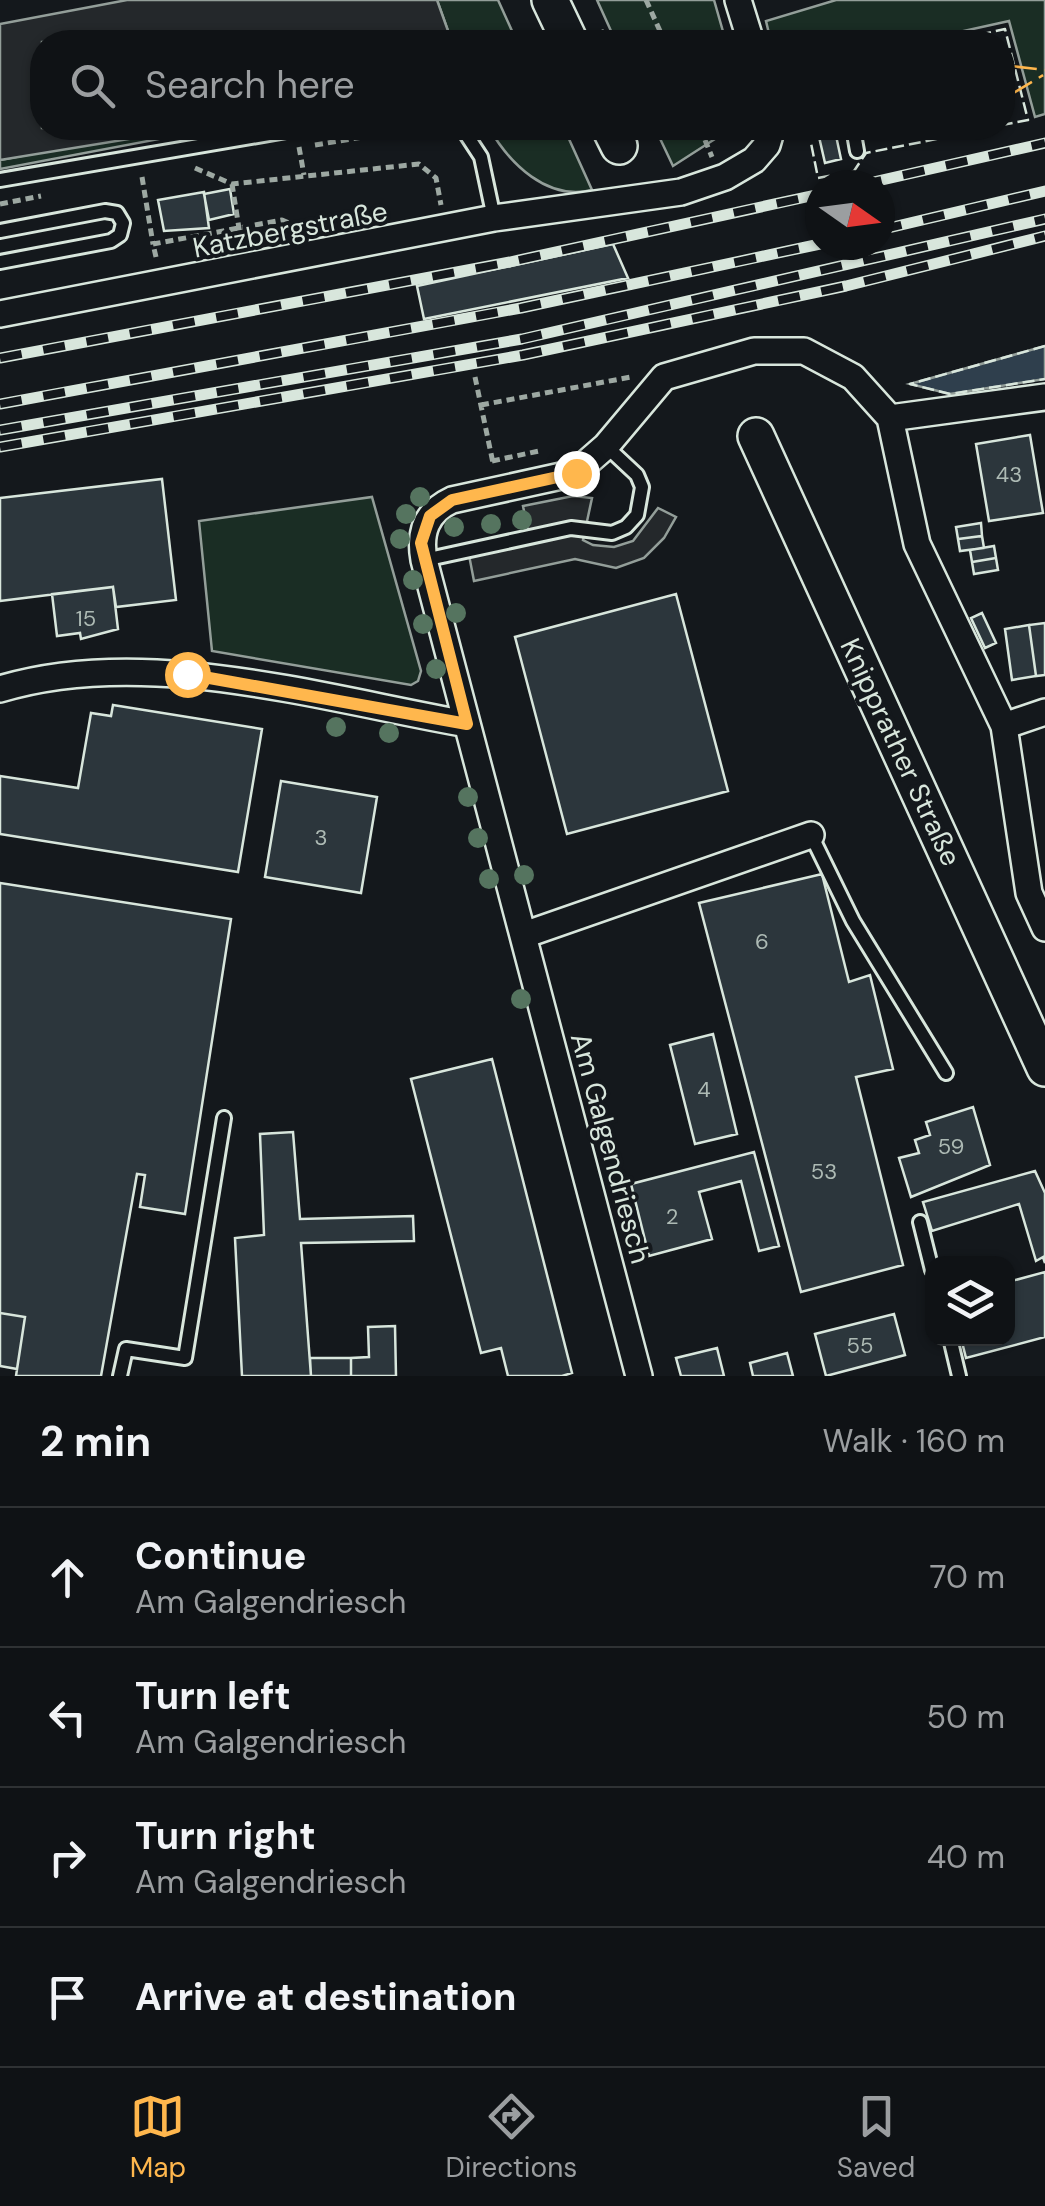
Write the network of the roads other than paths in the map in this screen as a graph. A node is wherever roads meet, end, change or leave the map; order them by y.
1 (550, 0) edge
2 (738, 0) edge
3 (564, 30) edge
4 (747, 30) edge
5 (223, 140) edge
6 (469, 140) edge
7 (768, 140) edge
8 (855, 140) edge
9 (858, 152) dead end
10 (0, 180) edge
11 (494, 218) junction
12 (0, 230) edge
13 (0, 262) edge
14 (0, 314) edge
15 (1045, 397) edge
16 (890, 418) junction
17 (756, 436) dead end
18 (606, 446) junction
19 (424, 560) junction
20 (0, 689) edge
21 (1045, 712) edge
22 (467, 724) junction
23 (1004, 726) junction
24 (811, 835) joint
25 (1045, 928) edge
26 (524, 935) junction
27 (1045, 1068) edge
28 (946, 1072) dead end
29 (224, 1118) dead end
30 (920, 1222) dead end
31 (928, 1256) edge
32 (952, 1346) edge
33 (120, 1376) edge
34 (639, 1376) edge
35 (959, 1376) edge

1 - 3 main road
2 - 4 street
5 - 10 lane
6 - 11 lane
7 - 11 street, Katzbergstraße
8 - 9 lane
11 - 14 street, Katzbergstraße
12 - 13 lane
15 - 16 street
16 - 18 street, Am Galgendriesch
16 - 23 street
17 - 27 main road, Knipprather Straße
18 - 19 street, Am Galgendriesch
18 - 19 lane
19 - 22 street, Am Galgendriesch
20 - 22 street
21 - 23 street
22 - 26 street, Am Galgendriesch
23 - 25 street
24 - 26 street
24 - 28 lane
26 - 34 street, Am Galgendriesch
29 - 33 lane
30 - 31 lane
32 - 35 lane

